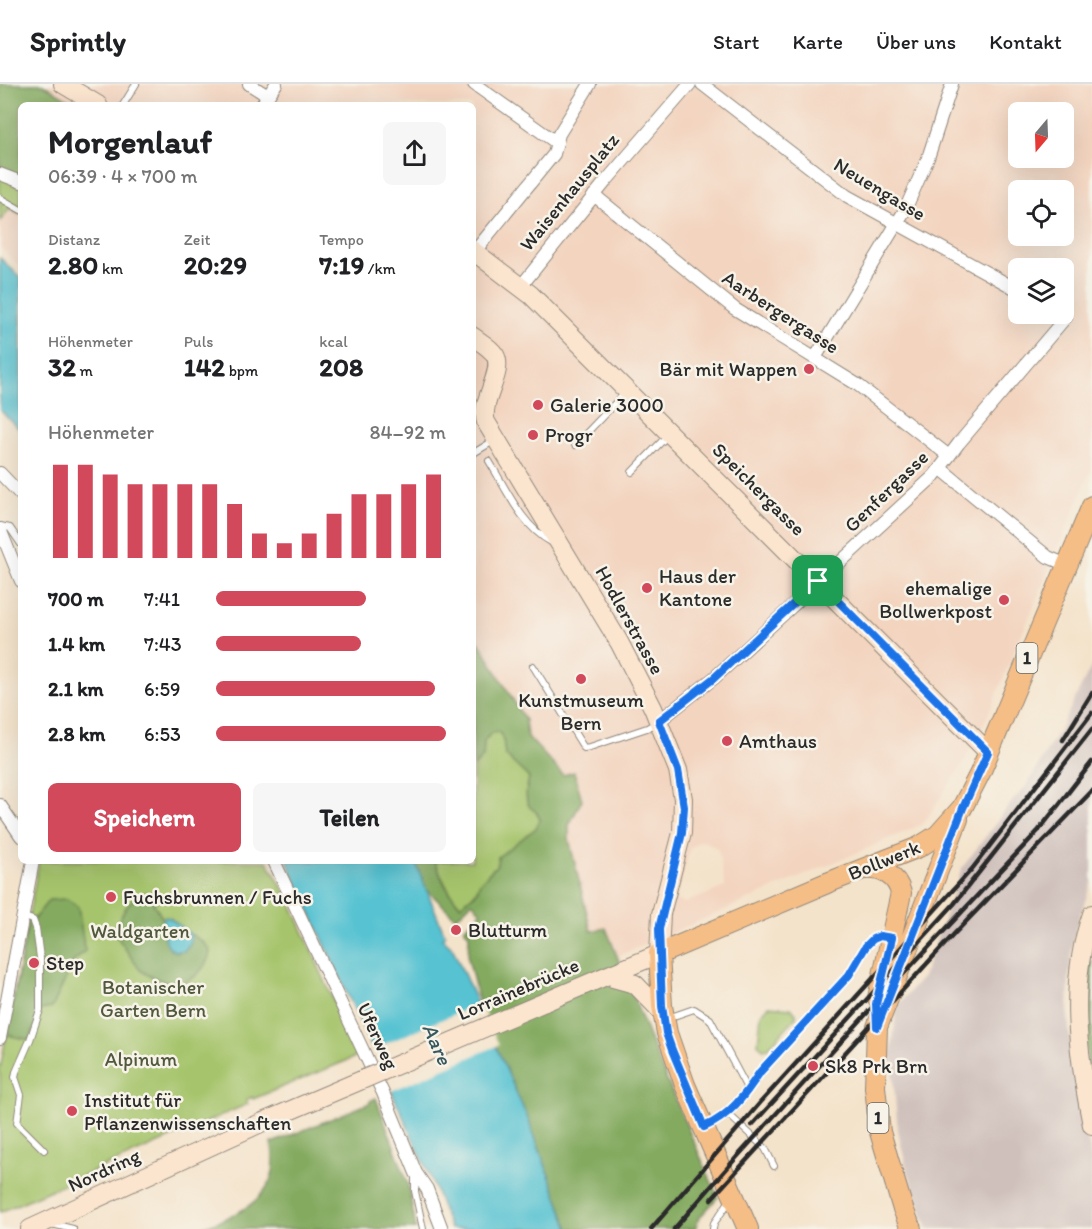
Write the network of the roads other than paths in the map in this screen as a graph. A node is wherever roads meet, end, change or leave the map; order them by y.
1 (63, 84) edge
2 (135, 84) edge
3 (249, 84) edge
4 (276, 84) edge
5 (474, 84) edge
6 (590, 84) edge
7 (690, 84) edge
8 (702, 84) edge
9 (952, 84) edge
10 (265, 101) edge
11 (93, 102) edge
12 (125, 102) edge
13 (557, 143) junction
14 (0, 174) edge
15 (18, 181) edge
16 (594, 195) junction
17 (0, 198) edge
18 (18, 208) edge
19 (897, 224) junction
20 (476, 249) edge
21 (476, 252) edge
22 (1008, 285) edge
23 (521, 286) junction
24 (1056, 324) edge
25 (476, 339) edge
26 (815, 358) junction
27 (628, 391) junction
28 (670, 433) junction
29 (497, 439) junction
30 (575, 445) dead end
31 (476, 452) edge
32 (949, 456) junction
33 (489, 461) dead end
34 (940, 468) junction
35 (632, 472) dead end
36 (0, 473) edge
37 (18, 492) edge
38 (1092, 506) edge
39 (0, 527) edge
40 (18, 540) edge
41 (565, 552) junction
42 (1066, 565) junction
43 (18, 573) edge
44 (818, 581) junction
45 (533, 666) dead end
46 (659, 721) junction
47 (988, 752) junction
48 (0, 805) edge
49 (963, 808) junction
50 (18, 832) edge
51 (33, 864) edge
52 (275, 864) edge
53 (856, 872) junction
54 (1092, 914) edge
55 (24, 917) junction
56 (892, 938) junction
57 (659, 954) junction
58 (625, 975) junction
59 (663, 1016) junction
60 (877, 1027) junction
61 (0, 1038) edge
62 (748, 1090) junction
63 (728, 1113) junction
64 (263, 1122) joint
65 (1092, 1125) edge
66 (704, 1127) junction
67 (44, 1150) dead end
68 (774, 1166) dead end
69 (416, 1173) junction
70 (734, 1196) junction
71 (35, 1227) edge
72 (73, 1229) edge
73 (423, 1229) edge
74 (442, 1229) edge
75 (712, 1229) edge
76 (748, 1229) edge
77 (911, 1229) edge

1 - 11 street
2 - 12 lane
3 - 10 street
4 - 10 street
5 - 13 street
6 - 13 street, Waisenhausplatz
7 - 16 street, Waisenhausplatz
8 - 19 street, Neuengasse
9 - 19 street
13 - 20 street, Waisenhausplatz
14 - 15 street
16 - 23 street, Waisenhausplatz
16 - 26 street, Aarbergergasse
17 - 18 lane
19 - 22 street, Neuengasse
19 - 26 street
21 - 23 street, Waisenhausplatz
23 - 27 street, Speichergasse
24 - 32 street, Genfergasse
25 - 29 street, Hodlerstrasse
26 - 32 street, Aarbergergasse
27 - 28 street, Speichergasse
27 - 30 lane
28 - 35 lane
28 - 44 street, Speichergasse
29 - 31 lane
29 - 41 street, Hodlerstrasse
32 - 34 street, Genfergasse
33 - 41 lane
34 - 42 street
34 - 44 street, Genfergasse
36 - 37 street
38 - 42 main road, Bollwerk / 1
39 - 40 lane
39 - 43 street
41 - 46 street, Hodlerstrasse
42 - 47 main road, Bollwerk / 1
44 - 46 street, Genfergasse
44 - 47 street, Speichergasse
45 - 46 lane
46 - 57 street, Hodlerstrasse
47 - 49 main road, Bollwerk / 1
48 - 50 street
49 - 53 main road, Bollwerk / 1
49 - 60 main road, 1
51 - 55 street
52 - 69 street, Uferweg
53 - 56 main road
53 - 57 main road, Bollwerk / 1
54 - 65 street
55 - 61 street
55 - 67 lane
56 - 60 main road
56 - 62 lane
57 - 58 street, Lorrainebrücke
57 - 59 main road
58 - 59 street
58 - 64 street, Lorrainebrücke, bridge
59 - 62 lane
59 - 66 main road
60 - 77 main road, 1
62 - 63 lane
63 - 66 lane
63 - 68 lane
64 - 71 street, Nordring
66 - 70 main road
69 - 73 lane
69 - 74 street, Uferweg
70 - 75 lane
70 - 76 main road
71 - 72 lane

